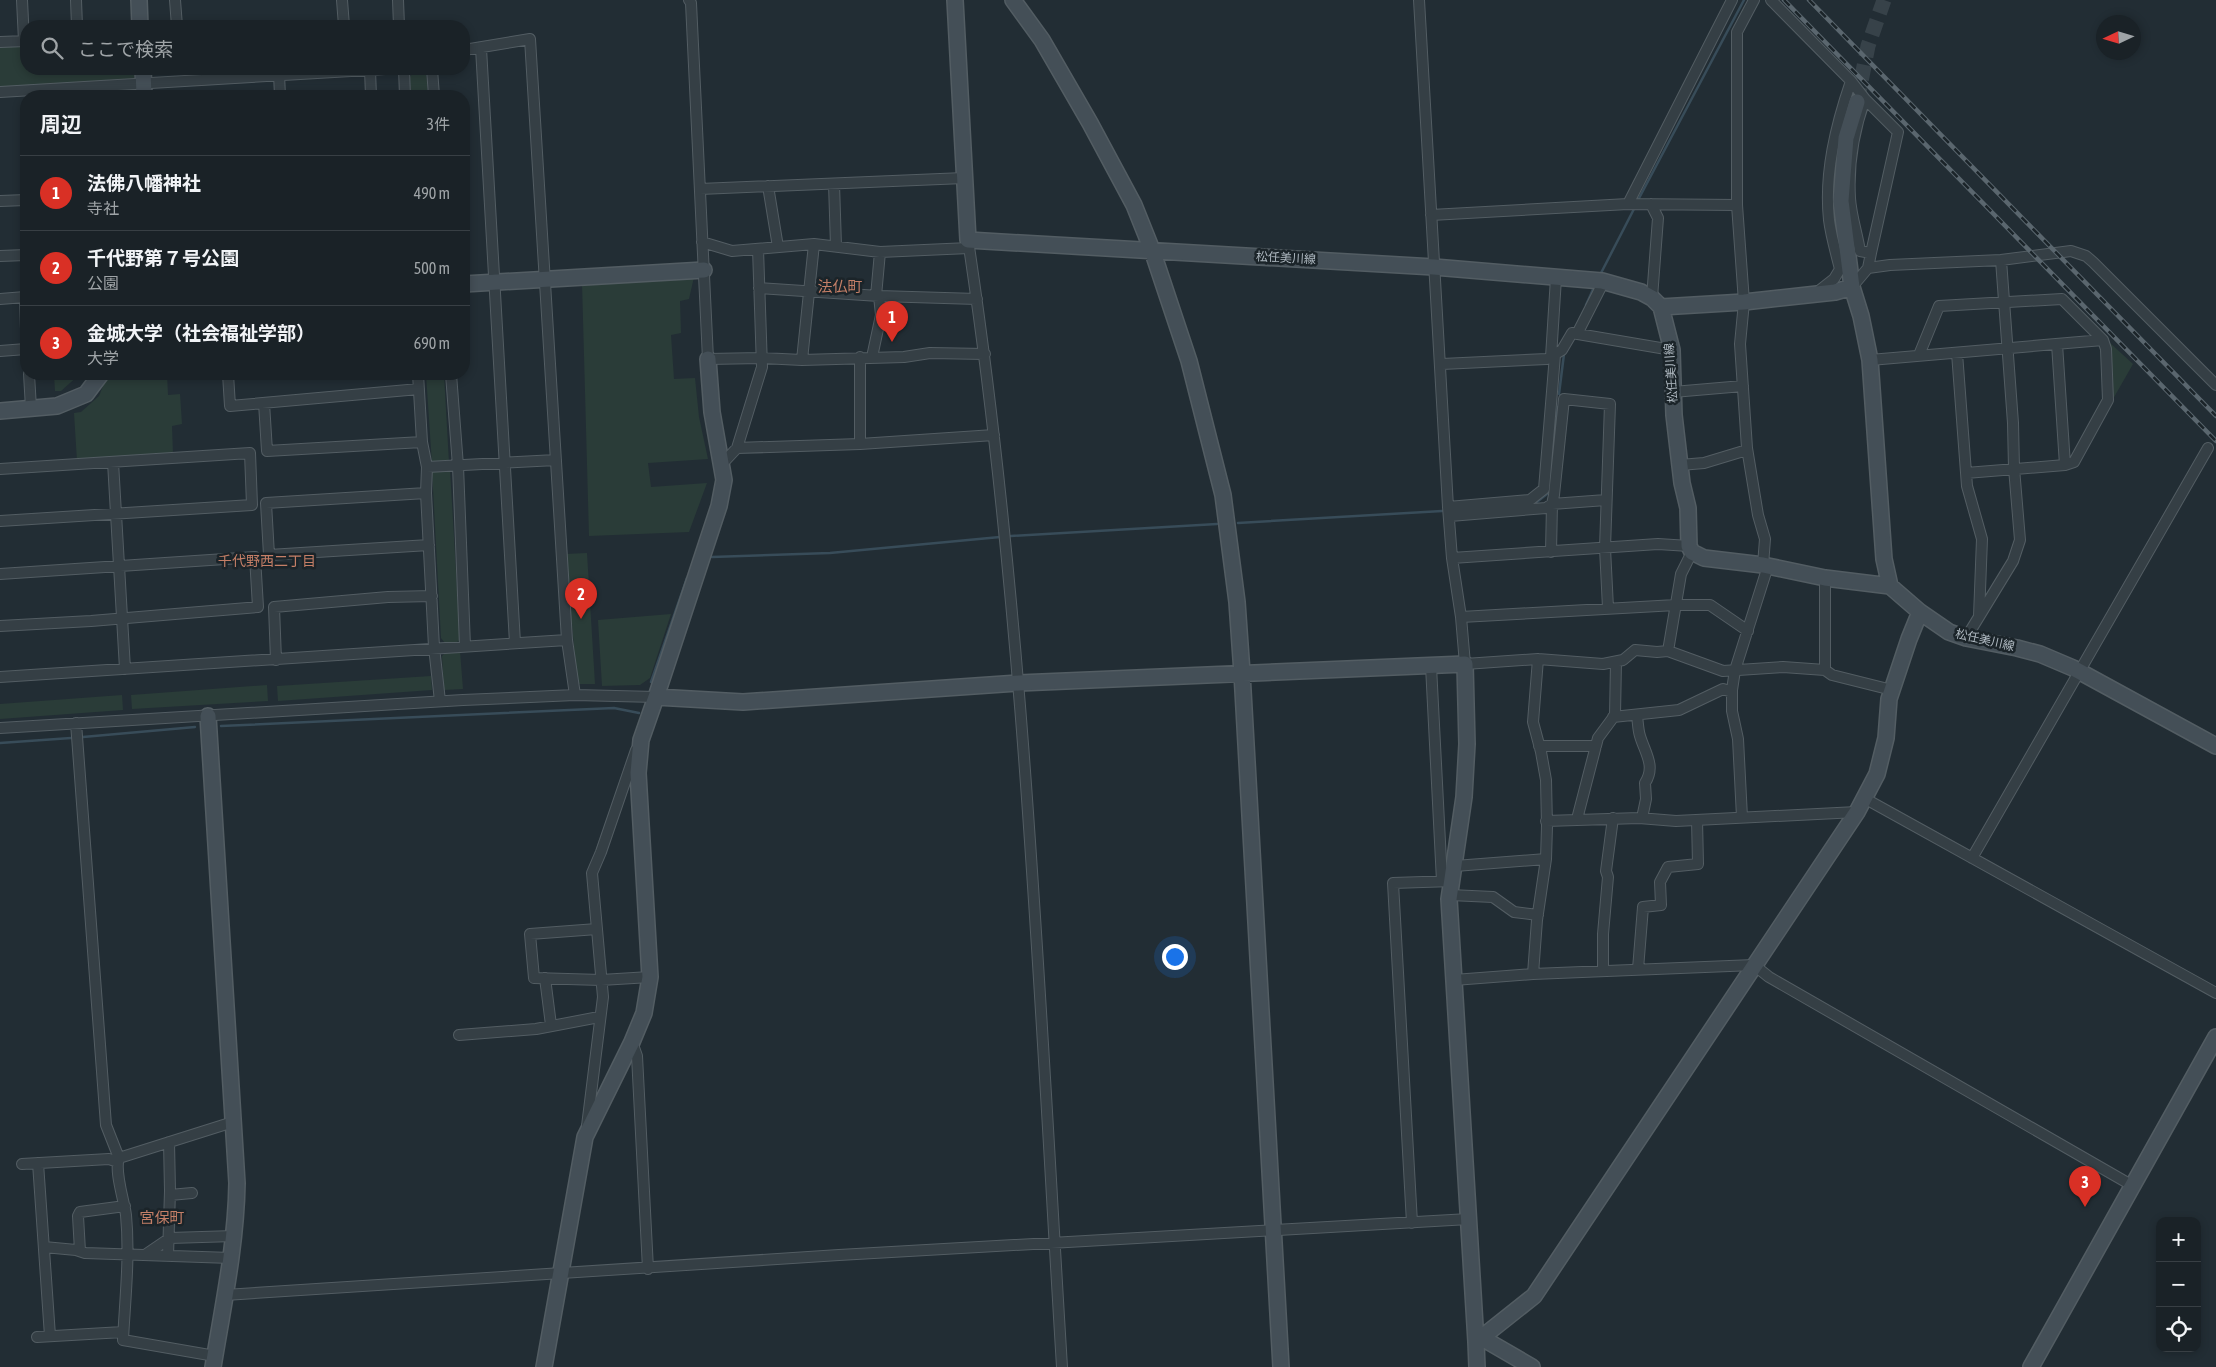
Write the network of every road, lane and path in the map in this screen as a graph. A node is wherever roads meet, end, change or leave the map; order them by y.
1 (22, 0) edge
2 (76, 0) edge
3 (139, 0) edge
4 (175, 0) edge
5 (182, 0) edge
6 (342, 0) edge
7 (398, 0) edge
8 (689, 0) edge
9 (955, 0) edge
10 (1013, 0) edge
11 (1420, 0) edge
12 (1732, 0) edge
13 (1754, 0) edge
14 (1770, 0) edge
15 (23, 20) edge
16 (78, 20) edge
17 (140, 20) edge
18 (177, 20) edge
19 (344, 20) edge
20 (400, 20) edge
21 (20, 41) edge
22 (0, 42) edge
23 (481, 48) junction
24 (470, 49) edge
25 (143, 75) edge
26 (271, 75) edge
27 (279, 75) edge
28 (370, 75) edge
29 (404, 75) edge
30 (432, 75) edge
31 (1851, 81) junction
32 (144, 90) edge
33 (280, 90) edge
34 (371, 90) edge
35 (405, 90) edge
36 (434, 90) edge
37 (0, 92) edge
38 (20, 93) edge
39 (1861, 100) junction
40 (964, 178) junction
41 (834, 184) junction
42 (768, 186) junction
43 (700, 189) junction
44 (20, 200) edge
45 (0, 201) edge
46 (1628, 204) junction
47 (1651, 204) junction
48 (1737, 205) junction
49 (1431, 215) junction
50 (702, 242) junction
51 (814, 244) junction
52 (969, 244) junction
53 (836, 246) junction
54 (778, 247) junction
55 (758, 249) junction
56 (1152, 250) junction
57 (880, 252) junction
58 (1871, 253) junction
59 (20, 255) edge
60 (0, 256) edge
61 (2001, 260) junction
62 (1434, 267) junction
63 (1868, 268) junction
64 (704, 270) junction
65 (1556, 278) junction
66 (544, 279) junction
67 (1599, 280) junction
68 (495, 282) junction
69 (470, 284) edge
70 (1852, 287) junction
71 (758, 288) junction
72 (810, 292) junction
73 (1821, 294) junction
74 (878, 296) junction
75 (20, 297) edge
76 (0, 299) edge
77 (977, 299) junction
78 (1744, 302) junction
79 (2004, 302) junction
80 (1656, 303) junction
81 (1577, 334) junction
82 (2103, 340) junction
83 (2057, 344) junction
84 (2006, 348) junction
85 (20, 349) edge
86 (1672, 350) junction
87 (0, 351) edge
88 (1957, 353) junction
89 (985, 354) junction
90 (1919, 355) junction
91 (1553, 356) junction
92 (872, 357) junction
93 (761, 358) junction
94 (860, 358) junction
95 (708, 359) junction
96 (802, 360) junction
97 (1870, 360) junction
98 (1442, 364) junction
99 (29, 380) edge
100 (96, 380) edge
101 (228, 380) edge
102 (418, 380) edge
103 (452, 380) edge
104 (1743, 386) junction
105 (2216, 386) edge
106 (419, 389) junction
107 (1673, 392) junction
108 (1553, 398) junction
109 (1564, 399) junction
110 (264, 403) junction
111 (31, 408) junction
112 (0, 411) edge
113 (994, 436) junction
114 (422, 442) junction
115 (860, 444) junction
116 (736, 448) junction
117 (2208, 448) dead end
118 (1747, 450) junction
119 (556, 460) junction
120 (114, 462) junction
121 (506, 463) junction
122 (722, 464) junction
123 (1680, 465) junction
124 (2065, 465) junction
125 (458, 466) junction
126 (427, 467) junction
127 (2014, 468) junction
128 (0, 469) edge
129 (1966, 473) junction
130 (426, 493) junction
131 (1606, 500) junction
132 (1552, 504) junction
133 (1449, 511) junction
134 (117, 513) junction
135 (0, 521) edge
136 (429, 546) junction
137 (1605, 548) junction
138 (1690, 549) junction
139 (1551, 552) junction
140 (1452, 558) junction
141 (118, 565) junction
142 (1766, 565) junction
143 (0, 574) edge
144 (1825, 578) junction
145 (1890, 586) junction
146 (432, 596) junction
147 (1676, 604) junction
148 (1608, 608) junction
149 (1920, 612) junction
150 (1462, 617) junction
151 (1979, 617) junction
152 (123, 618) junction
153 (0, 626) edge
154 (1748, 632) junction
155 (1966, 638) junction
156 (567, 640) junction
157 (515, 643) junction
158 (465, 646) junction
159 (434, 647) junction
160 (1668, 651) junction
161 (1538, 659) junction
162 (276, 660) junction
163 (1616, 662) junction
164 (1465, 664) junction
165 (1431, 666) junction
166 (125, 670) junction
167 (1735, 670) junction
168 (1825, 670) junction
169 (2081, 672) junction
170 (1242, 673) junction
171 (0, 677) edge
172 (1019, 683) junction
173 (1892, 690) junction
174 (1732, 692) junction
175 (575, 695) junction
176 (656, 697) junction
177 (440, 701) junction
178 (208, 716) junction
179 (1637, 716) junction
180 (1613, 717) junction
181 (76, 723) junction
182 (0, 728) edge
183 (641, 740) junction
184 (1539, 746) junction
185 (1596, 746) junction
186 (2216, 746) edge
187 (1864, 798) junction
188 (1857, 812) junction
189 (1742, 817) junction
190 (1612, 818) junction
191 (1642, 818) junction
192 (1577, 819) junction
193 (1697, 820) junction
194 (1546, 821) junction
195 (1972, 858) junction
196 (1546, 859) junction
197 (1450, 881) junction
198 (1538, 915) junction
199 (597, 929) junction
200 (1754, 965) junction
201 (1638, 969) junction
202 (1604, 971) junction
203 (1533, 974) junction
204 (650, 977) junction
205 (545, 978) junction
206 (601, 980) junction
207 (1454, 980) junction
208 (2216, 993) edge
209 (599, 1017) junction
210 (551, 1025) junction
211 (459, 1036) dead end
212 (2216, 1037) edge
213 (632, 1042) junction
214 (233, 1122) junction
215 (585, 1137) junction
216 (169, 1142) junction
217 (118, 1160) junction
218 (38, 1163) junction
219 (22, 1164) dead end
220 (2133, 1186) junction
221 (192, 1193) dead end
222 (170, 1195) junction
223 (125, 1206) junction
224 (1469, 1219) junction
225 (1412, 1223) junction
226 (1274, 1231) junction
227 (234, 1236) junction
228 (170, 1238) junction
229 (1055, 1243) junction
230 (44, 1248) junction
231 (80, 1251) junction
232 (127, 1254) junction
233 (145, 1255) junction
234 (168, 1256) junction
235 (231, 1258) junction
236 (648, 1269) junction
237 (560, 1272) junction
238 (225, 1295) junction
239 (123, 1332) junction
240 (50, 1336) junction
241 (37, 1337) dead end
242 (1479, 1340) junction
243 (214, 1362) edge
244 (544, 1367) edge
245 (1062, 1367) edge
246 (1281, 1367) edge
247 (1477, 1367) edge
248 (1532, 1367) edge
249 (2032, 1367) edge

1 - 15 street
2 - 16 street
3 - 17 street
4 - 5 street
4 - 18 street
6 - 19 street
7 - 20 street
8 - 43 street
9 - 40 street
10 - 56 street
11 - 49 street
12 - 46 street
13 - 48 street
14 - 31 street
21 - 22 street
23 - 24 street
23 - 66 street
23 - 68 street
25 - 32 street
26 - 32 street
27 - 33 street
28 - 34 street
29 - 35 street
30 - 36 street
31 - 39 street
31 - 73 street
37 - 38 street
39 - 58 street
39 - 58 street
39 - 70 street
40 - 41 street
40 - 52 street
41 - 42 street
41 - 53 street
42 - 43 street
42 - 54 street
43 - 50 street
44 - 45 street
46 - 47 street
46 - 49 street
47 - 48 street
47 - 80 street
48 - 78 street
49 - 62 street
50 - 55 street
50 - 64 street
51 - 53 street
51 - 54 street
51 - 72 street
52 - 56 street, 松任美川線
52 - 57 street
52 - 77 street
53 - 57 street
54 - 55 street
55 - 71 street
56 - 62 street, 松任美川線
56 - 170 street
57 - 74 street
58 - 63 street
59 - 60 street
61 - 63 street
61 - 79 street
61 - 105 street
62 - 65 street, 松任美川線
62 - 98 street
63 - 70 street
64 - 66 street
64 - 95 street
65 - 67 street, 松任美川線
65 - 91 street
66 - 68 street
66 - 119 street
67 - 80 street, 松任美川線
67 - 81 street
68 - 69 street
68 - 121 street
70 - 73 street
70 - 97 street
71 - 72 street
71 - 93 street
72 - 74 street
72 - 96 street
73 - 78 street
74 - 77 street
74 - 92 street
75 - 76 street
77 - 89 street
78 - 80 street
78 - 104 street
79 - 82 street
79 - 84 street
79 - 90 street
80 - 86 street, 松任美川線
81 - 86 street
81 - 91 street
82 - 83 street
82 - 124 street
83 - 84 street
83 - 124 street
84 - 88 street
84 - 127 street
85 - 87 street
86 - 107 street, 松任美川線
88 - 90 street
88 - 129 street
89 - 92 street
89 - 113 street
90 - 97 street
91 - 98 street
91 - 108 street
92 - 94 street
93 - 95 street
93 - 96 street
93 - 116 street
94 - 96 street
94 - 115 street
95 - 122 street
97 - 145 street
98 - 133 street
99 - 111 street
100 - 111 street
101 - 110 street
102 - 106 street
103 - 125 street
104 - 107 street
104 - 118 street
106 - 110 street
106 - 114 street
107 - 123 street, 松任美川線
108 - 109 street
108 - 133 street
109 - 131 street
109 - 132 street
110 - 114 street
111 - 112 street
113 - 115 street
113 - 172 street
114 - 126 street
115 - 116 street
116 - 122 street
117 - 169 street
118 - 123 street
118 - 142 street
119 - 121 street
119 - 156 street
120 - 128 street
120 - 134 street
120 - 134 street
121 - 125 street
121 - 157 street
122 - 176 street
123 - 138 street, 松任美川線
124 - 127 street
125 - 126 street
125 - 158 street
126 - 130 street
127 - 129 street
127 - 151 street
129 - 151 street
130 - 136 street
130 - 136 street
131 - 132 street
131 - 137 street
132 - 133 street
132 - 139 street
133 - 140 street
134 - 135 street
134 - 141 street
136 - 146 street
137 - 138 street
137 - 139 street
137 - 148 street
138 - 142 street
138 - 147 street
139 - 140 street
140 - 150 street
141 - 143 street
141 - 152 street
141 - 152 street
142 - 144 street
142 - 154 street
144 - 145 street
144 - 168 street
145 - 149 street, 松任美川線
146 - 159 street
146 - 162 street
147 - 148 street
147 - 154 street
147 - 160 street
148 - 150 street
149 - 155 street, 松任美川線
149 - 173 street
150 - 164 street
151 - 155 street
152 - 153 street
152 - 166 street
154 - 167 street
155 - 169 street, 松任美川線
156 - 157 street
156 - 175 street
157 - 158 street
158 - 159 street
159 - 162 street
159 - 177 street
160 - 163 street
160 - 167 street
161 - 163 street
161 - 164 street
161 - 184 street
162 - 166 street
163 - 180 street
164 - 165 street
164 - 197 street
165 - 170 street
165 - 197 street
166 - 171 street
167 - 168 street
167 - 174 street
168 - 173 street
169 - 186 street, 松任美川線
169 - 195 street
170 - 172 street
170 - 226 street
172 - 176 street
172 - 229 street
173 - 187 street
174 - 179 street
174 - 189 street
175 - 176 street
175 - 177 street
176 - 183 street
177 - 178 street
178 - 181 street
178 - 214 street
179 - 180 street
179 - 191 street
180 - 185 street
181 - 182 street
181 - 217 street
183 - 199 street
183 - 204 street
184 - 185 street
184 - 194 street
185 - 192 street
187 - 188 street
187 - 195 street
188 - 189 street
188 - 200 street
189 - 193 street
190 - 191 street
190 - 192 street
190 - 202 street
191 - 193 street
192 - 194 street
193 - 201 street
194 - 196 street
195 - 208 street
196 - 197 street
196 - 198 street
197 - 198 street
197 - 207 street
197 - 225 street
198 - 203 street
199 - 205 street
199 - 206 street
200 - 201 street
200 - 220 street
200 - 242 street
201 - 202 street
202 - 203 street
203 - 207 street
204 - 206 street
204 - 213 street
205 - 206 street
205 - 210 street
206 - 209 street
207 - 224 street
209 - 210 street
209 - 215 street
210 - 211 street
212 - 220 street
213 - 215 street
213 - 236 street
214 - 216 street
214 - 227 street
215 - 237 street
216 - 217 street
216 - 222 street
217 - 218 street
217 - 223 street
218 - 219 street
218 - 230 street
220 - 249 street
221 - 222 street
222 - 228 street
223 - 231 street
223 - 232 street
224 - 225 street
224 - 242 street
225 - 226 street
226 - 229 street
226 - 246 street
227 - 228 street
227 - 235 street
228 - 233 street
228 - 234 street
229 - 236 street
229 - 245 street
230 - 231 street
230 - 240 street
231 - 232 street
232 - 233 street
232 - 239 street
233 - 234 street
234 - 235 street
235 - 238 street
236 - 237 street
237 - 238 street
237 - 244 street
238 - 243 street
239 - 240 street
239 - 243 street
240 - 241 street
242 - 247 street
242 - 248 street

